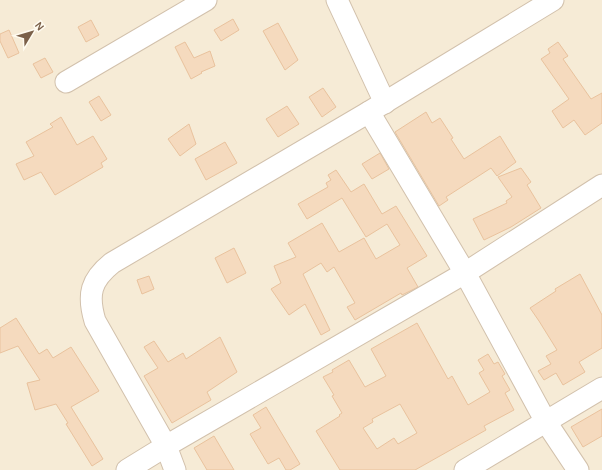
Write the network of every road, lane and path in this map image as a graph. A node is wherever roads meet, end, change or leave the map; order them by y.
1 (206, 0) edge
2 (337, 0) edge
3 (553, 0) edge
4 (66, 82) dead end
5 (377, 107) junction
6 (602, 185) edge
7 (465, 273) junction
8 (602, 388) edge
9 (546, 422) junction
10 (166, 446) junction
11 (127, 470) edge
12 (175, 470) edge
13 (465, 470) edge
14 (578, 470) edge

1 - 4 street
2 - 5 street
3 - 5 street
5 - 7 street
5 - 10 street
6 - 7 street
7 - 9 street
7 - 10 street
8 - 9 street
9 - 13 street
9 - 14 street
10 - 11 street
10 - 12 street

